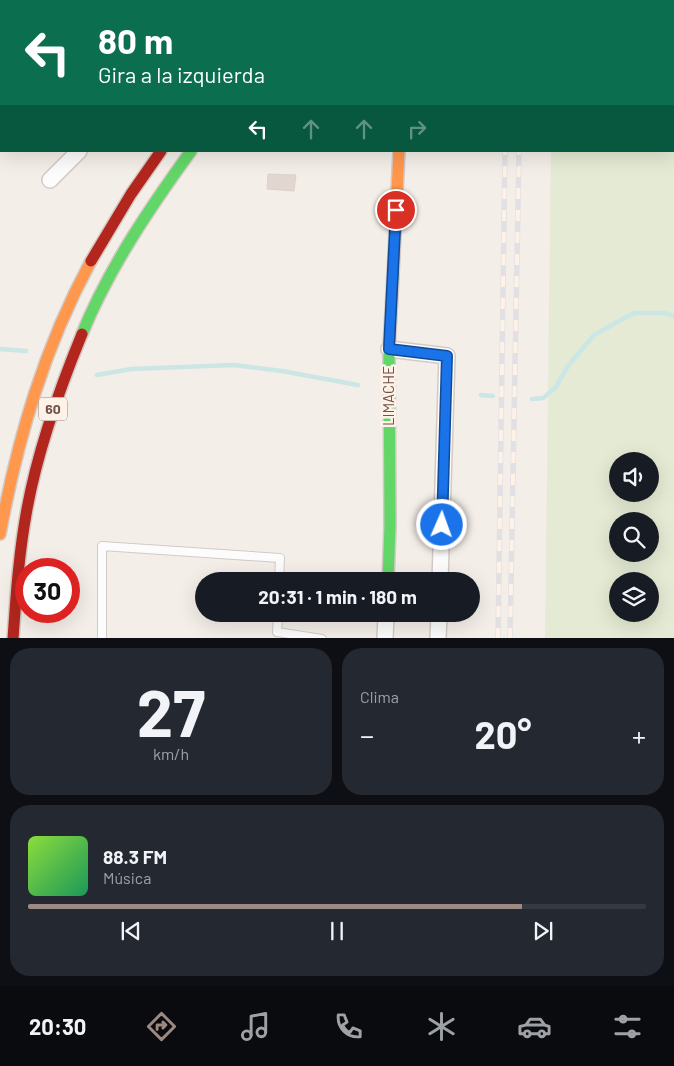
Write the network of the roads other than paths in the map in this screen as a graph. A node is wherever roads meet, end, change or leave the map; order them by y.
1 (78, 152) edge
2 (160, 152) edge
3 (190, 152) edge
4 (398, 152) edge
5 (50, 180) dead end
6 (389, 349) junction
7 (0, 534) edge
8 (279, 572) edge
9 (388, 572) edge
10 (440, 572) edge
11 (278, 622) edge
12 (386, 622) edge
13 (439, 622) edge
14 (13, 638) edge
15 (102, 638) edge
16 (322, 638) edge
17 (385, 638) edge
18 (438, 638) edge

1 - 5 street
2 - 7 main road, 60
3 - 14 main road, 60
4 - 6 main road, LIMACHE
6 - 9 main road, LIMACHE
6 - 10 street
8 - 15 lane
11 - 16 lane
12 - 17 street
13 - 18 street

